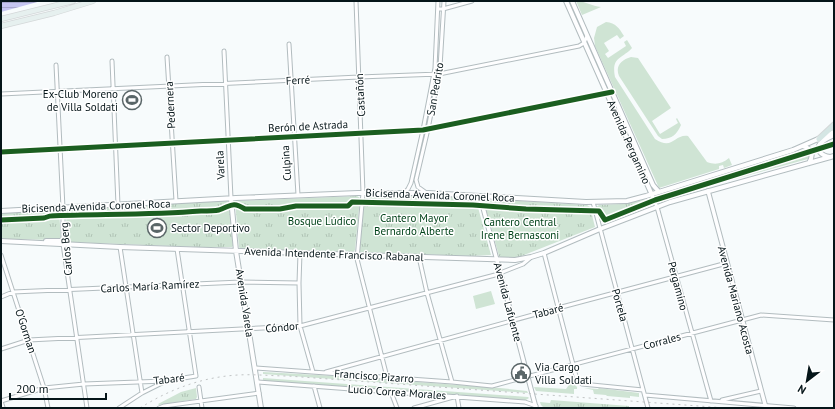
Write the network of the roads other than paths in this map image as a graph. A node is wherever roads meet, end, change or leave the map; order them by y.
1 (73, 1) edge
2 (93, 1) edge
3 (356, 1) edge
4 (438, 1) edge
5 (444, 1) edge
6 (472, 1) edge
7 (566, 1) edge
8 (572, 1) edge
9 (52, 7) junction
10 (438, 9) junction
11 (443, 9) junction
12 (54, 13) junction
13 (1, 19) edge
14 (1, 26) edge
15 (587, 36) junction
16 (584, 43) junction
17 (289, 44) dead end
18 (224, 51) dead end
19 (167, 56) dead end
20 (112, 61) dead end
21 (56, 65) dead end
22 (439, 74) junction
23 (434, 75) junction
24 (359, 77) junction
25 (291, 81) junction
26 (226, 84) junction
27 (170, 86) junction
28 (112, 89) junction
29 (57, 91) junction
30 (609, 92) junction
31 (1, 94) edge
32 (834, 125) edge
33 (428, 129) junction
34 (423, 130) junction
35 (834, 132) edge
36 (362, 133) junction
37 (834, 135) edge
38 (294, 137) junction
39 (819, 139) junction
40 (228, 141) junction
41 (172, 144) junction
42 (803, 146) junction
43 (116, 147) junction
44 (59, 149) junction
45 (1, 152) edge
46 (833, 157) edge
47 (809, 163) junction
48 (708, 191) junction
49 (659, 192) junction
50 (363, 193) junction
51 (404, 193) junction
52 (428, 193) junction
53 (652, 194) junction
54 (298, 196) junction
55 (480, 196) junction
56 (231, 198) junction
57 (176, 201) junction
58 (593, 202) junction
59 (118, 204) junction
60 (657, 207) junction
61 (63, 208) junction
62 (1, 211) edge
63 (600, 229) junction
64 (1, 241) edge
65 (63, 243) junction
66 (120, 247) junction
67 (177, 249) junction
68 (236, 251) junction
69 (300, 253) junction
70 (544, 253) junction
71 (1, 255) edge
72 (357, 255) junction
73 (419, 257) junction
74 (531, 257) junction
75 (497, 260) junction
76 (727, 263) junction
77 (500, 274) junction
78 (676, 277) junction
79 (241, 282) junction
80 (299, 283) junction
81 (183, 284) junction
82 (126, 287) junction
83 (69, 290) junction
84 (13, 292) junction
85 (428, 293) junction
86 (617, 293) junction
87 (1, 296) edge
88 (369, 308) junction
89 (558, 308) junction
90 (513, 320) junction
91 (834, 320) edge
92 (741, 321) junction
93 (300, 326) junction
94 (249, 329) junction
95 (190, 332) junction
96 (691, 334) junction
97 (133, 335) junction
98 (77, 338) junction
99 (29, 340) junction
100 (441, 340) junction
101 (1, 349) edge
102 (632, 349) junction
103 (382, 356) junction
104 (574, 365) junction
105 (256, 368) junction
106 (313, 372) junction
107 (323, 373) junction
108 (387, 377) junction
109 (528, 378) junction
110 (166, 381) junction
111 (140, 382) junction
112 (258, 382) junction
113 (452, 382) junction
114 (84, 384) junction
115 (314, 386) junction
116 (492, 386) joint
117 (199, 387) dead end
118 (44, 388) junction
119 (643, 390) junction
120 (761, 391) junction
121 (391, 392) junction
122 (142, 393) junction
123 (259, 393) junction
124 (645, 395) junction
125 (457, 396) junction
126 (201, 401) junction
127 (711, 401) junction
128 (718, 401) junction
129 (1, 402) edge
130 (536, 407) edge
131 (765, 407) edge
132 (3, 408) edge
133 (48, 408) edge
134 (88, 408) edge
135 (119, 408) edge
136 (159, 408) edge
137 (202, 408) edge
138 (261, 408) edge
139 (320, 408) edge
140 (396, 408) edge
141 (414, 408) edge
142 (460, 408) edge
143 (648, 408) edge
144 (794, 408) edge

1 - 9 main road
2 - 12 main road
3 - 24 street, Castañón
4 - 10 street, San Pedrito
5 - 11 street, San Pedrito
6 - 11 street
7 - 16 main road, Avenida Pergamino
8 - 15 main road, Avenida Pergamino
9 - 12 main road
9 - 13 main road
10 - 11 street
10 - 23 street, San Pedrito
11 - 22 street, San Pedrito
12 - 14 main road
15 - 16 street
15 - 30 main road, Avenida Pergamino
16 - 22 street, Ferré
16 - 30 main road, Avenida Pergamino
17 - 25 street, Culpina
18 - 26 street, Varela
19 - 27 street, Pedernera
20 - 28 street
21 - 29 street, Carlos Berg
22 - 23 street, Ferré
22 - 33 street, San Pedrito
23 - 24 street, Ferré
23 - 34 street, San Pedrito
24 - 25 street, Ferré
24 - 36 street, Castañón
25 - 26 street, Ferré
25 - 38 street, Culpina
26 - 27 street, Ferré
26 - 40 street, Varela
27 - 28 street, Ferré
27 - 41 street, Pedernera
28 - 29 street, Ferré
28 - 43 street
29 - 31 street, Ferré
29 - 44 street, Carlos Berg
30 - 33 street, Berón de Astrada
30 - 49 main road, Avenida Pergamino
30 - 53 main road, Avenida Pergamino
32 - 39 highway
33 - 34 street, Berón de Astrada
33 - 52 street, San Pedrito
34 - 36 street, Berón de Astrada
34 - 51 street, San Pedrito
35 - 39 main road
36 - 38 street, Berón de Astrada
36 - 50 street, Castañón
37 - 46 main road
38 - 40 street, Berón de Astrada
38 - 54 street, Culpina
39 - 42 main road
40 - 41 street, Berón de Astrada
40 - 56 street, Varela
41 - 43 street, Berón de Astrada
41 - 57 street, Pedernera
42 - 47 main road
42 - 49 main road
43 - 44 street, Berón de Astrada
43 - 59 street
44 - 45 street, Berón de Astrada
44 - 61 street, Carlos Berg
46 - 47 main road, Avenida Intendente Francisco Rabanal
47 - 48 main road, Avenida Intendente Francisco Rabanal
48 - 60 main road, Avenida Intendente Francisco Rabanal
48 - 76 street, Avenida Mariano Acosta
49 - 53 main road
50 - 51 main road
50 - 54 main road
50 - 72 street, Castañón
51 - 52 main road
52 - 55 main road
53 - 58 main road
53 - 60 street, Pergamino
54 - 56 main road
55 - 58 main road
55 - 75 street, Avenida Lafuente
56 - 57 main road
56 - 68 main road, Avenida Varela
57 - 59 main road
58 - 63 street, Portela
59 - 61 main road
60 - 63 main road, Avenida Intendente Francisco Rabanal
60 - 78 street, Pergamino
61 - 62 main road
61 - 65 street, Carlos Berg
63 - 70 main road, Avenida Intendente Francisco Rabanal
63 - 86 street, Portela
64 - 65 main road, Avenida Intendente Francisco Rabanal
65 - 66 main road, Avenida Intendente Francisco Rabanal
65 - 83 street, Carlos Berg
66 - 67 main road, Avenida Intendente Francisco Rabanal
66 - 82 street
67 - 68 main road, Avenida Intendente Francisco Rabanal
67 - 81 street
68 - 69 main road, Avenida Intendente Francisco Rabanal
68 - 79 main road, Avenida Varela
69 - 72 main road, Avenida Intendente Francisco Rabanal
69 - 80 street
70 - 74 main road, Avenida Intendente Francisco Rabanal
70 - 89 street
71 - 84 street, O'Gorman
72 - 73 main road, Avenida Intendente Francisco Rabanal
72 - 88 street, Castañón
73 - 75 main road, Avenida Intendente Francisco Rabanal
73 - 85 street
74 - 75 main road, Avenida Intendente Francisco Rabanal
74 - 77 street, Cóndor
75 - 77 street, Avenida Lafuente
76 - 78 street, Tabaré
76 - 92 street, Avenida Mariano Acosta
77 - 85 street, Cóndor
77 - 90 street, Avenida Lafuente
78 - 86 street, Tabaré
78 - 96 street, Pergamino
79 - 80 street, Carlos María Ramírez
79 - 81 street, Carlos María Ramírez
79 - 94 main road, Avenida Varela
80 - 93 street
81 - 82 street, Carlos María Ramírez
81 - 95 street
82 - 83 street, Carlos María Ramírez
82 - 97 street
83 - 84 street, Carlos María Ramírez
83 - 98 street, Carlos Berg
84 - 87 street, Carlos María Ramírez
84 - 99 street, O'Gorman
85 - 88 street, Cóndor
85 - 100 street
86 - 89 street, Tabaré
86 - 102 street, Portela
88 - 93 street, Cóndor
88 - 103 street, Castañón
89 - 90 street, Tabaré
89 - 104 street
90 - 100 street, Tabaré
90 - 109 street, Avenida Lafuente
91 - 92 street, Corrales
92 - 96 street, Corrales
92 - 120 street, Avenida Mariano Acosta
93 - 94 street, Cóndor
93 - 106 street
94 - 95 street, Cóndor
94 - 105 main road, Avenida Varela
95 - 97 street, Cóndor
95 - 110 street, Tabaré
96 - 102 street, Corrales
96 - 127 street, Pergamino
97 - 98 street, Cóndor
97 - 111 street
98 - 99 street, Cóndor
98 - 114 street, Carlos Berg
99 - 101 street, Cóndor
99 - 118 street, O'Gorman
100 - 103 street, Tabaré
100 - 113 street
102 - 104 street, Corrales
102 - 119 street, Portela
103 - 107 street, Tabaré
103 - 108 street, Castañón
104 - 109 street, Corrales
104 - 119 street
105 - 106 street, Francisco Pizarro
105 - 112 main road, Avenida Varela
106 - 107 street, Francisco Pizarro
107 - 108 street, Francisco Pizarro
108 - 113 street, Francisco Pizarro
109 - 116 street, Corrales
109 - 130 street, Avenida Lafuente
110 - 111 street, Tabaré
110 - 122 street
111 - 114 street, Tabaré
111 - 122 street
112 - 115 street, Lucio Correa Morales
112 - 123 main road, Avenida Varela
113 - 116 street, Francisco Pizarro
114 - 118 street, Tabaré
114 - 134 street, Carlos Berg
115 - 121 street, Lucio Correa Morales
115 - 139 street
117 - 126 street
118 - 129 street, Tabaré
118 - 133 street, O'Gorman
119 - 124 street, Portela
120 - 128 street
120 - 131 street, Avenida Mariano Acosta
121 - 125 street, Lucio Correa Morales
121 - 140 street
122 - 135 street
123 - 126 street
123 - 138 main road, Avenida Varela
124 - 127 street
124 - 143 street, Portela
125 - 130 street, Lucio Correa Morales
125 - 141 street
125 - 142 street
126 - 136 street
126 - 137 street
127 - 128 street
128 - 131 street
129 - 132 street
131 - 144 street

